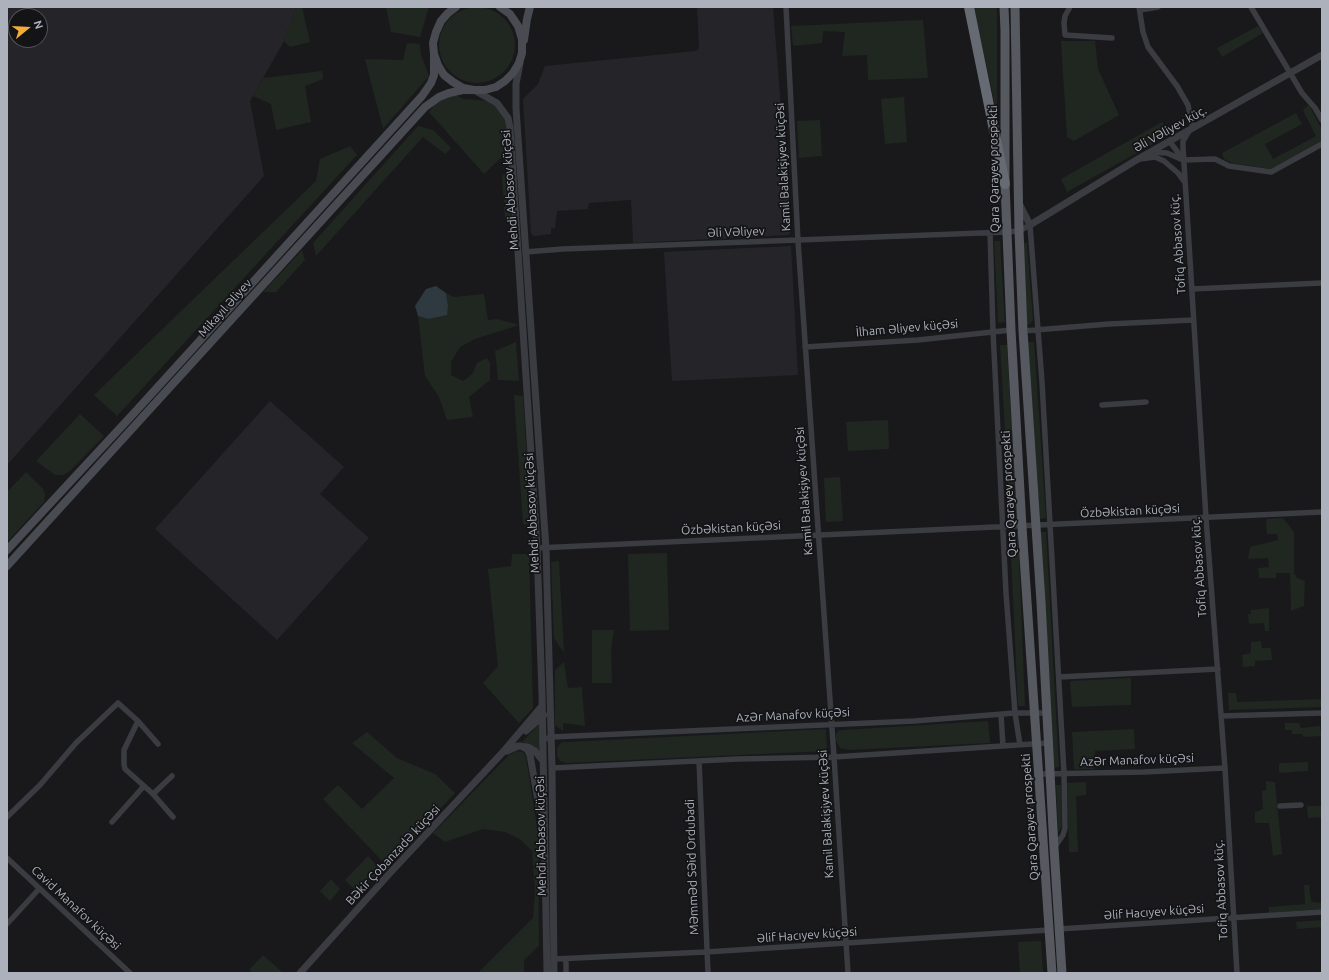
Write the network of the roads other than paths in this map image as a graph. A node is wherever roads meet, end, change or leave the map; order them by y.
1 (456, 7) edge
2 (500, 7) edge
3 (530, 7) edge
4 (786, 7) edge
5 (969, 7) edge
6 (1070, 7) edge
7 (1158, 7) edge
8 (1251, 7) edge
9 (1139, 8) edge
10 (1004, 10) edge
11 (1015, 10) edge
12 (1112, 38) dead end
13 (522, 53) junction
14 (434, 54) junction
15 (1322, 55) edge
16 (1291, 73) junction
17 (474, 90) junction
18 (1322, 120) edge
19 (1192, 129) junction
20 (1170, 142) junction
21 (1322, 144) edge
22 (1150, 152) junction
23 (1138, 159) junction
24 (1183, 160) junction
25 (1185, 183) junction
26 (1005, 184) junction
27 (1018, 201) junction
28 (1030, 224) junction
29 (1019, 231) junction
30 (990, 232) junction
31 (1007, 232) junction
32 (798, 241) junction
33 (525, 252) junction
34 (1322, 283) edge
35 (1192, 289) junction
36 (1194, 320) junction
37 (1038, 329) junction
38 (1011, 330) junction
39 (993, 331) junction
40 (1023, 331) junction
41 (805, 347) junction
42 (1146, 402) dead end
43 (1102, 405) dead end
44 (1322, 512) edge
45 (1206, 518) junction
46 (1050, 525) junction
47 (1036, 526) junction
48 (1004, 527) junction
49 (1022, 527) junction
50 (819, 535) junction
51 (537, 548) junction
52 (546, 548) junction
53 (7, 550) edge
54 (7, 566) edge
55 (1218, 669) junction
56 (1059, 677) junction
57 (542, 706) junction
58 (550, 709) junction
59 (1047, 712) junction
60 (1035, 713) junction
61 (1322, 713) edge
62 (1015, 714) junction
63 (1000, 715) junction
64 (542, 716) junction
65 (1221, 716) junction
66 (138, 721) junction
67 (832, 724) junction
68 (551, 737) junction
69 (542, 742) junction
70 (1048, 743) junction
71 (158, 744) dead end
72 (1037, 744) junction
73 (1020, 745) junction
74 (521, 746) junction
75 (1003, 746) junction
76 (503, 752) junction
77 (834, 757) junction
78 (543, 761) junction
79 (699, 761) junction
80 (552, 768) junction
81 (1225, 768) junction
82 (1050, 773) junction
83 (1064, 773) junction
84 (1039, 774) junction
85 (172, 776) dead end
86 (144, 786) junction
87 (153, 794) junction
88 (1301, 805) dead end
89 (1280, 806) dead end
90 (7, 817) edge
91 (173, 817) dead end
92 (112, 822) dead end
93 (544, 840) junction
94 (1054, 848) junction
95 (7, 858) edge
96 (39, 889) junction
97 (1322, 912) edge
98 (1234, 918) junction
99 (7, 924) edge
100 (1059, 929) junction
101 (1049, 930) junction
102 (845, 943) junction
103 (706, 952) junction
104 (554, 959) junction
105 (566, 959) junction
106 (130, 973) edge
107 (300, 973) edge
108 (547, 973) edge
109 (554, 973) edge
110 (566, 973) edge
111 (708, 973) edge
112 (848, 973) edge
113 (1052, 973) edge
114 (1062, 973) edge
115 (1237, 973) edge

1 - 14 main road, Mikayıl Əliyev
2 - 13 main road
3 - 13 main road
4 - 32 street, Kamil Balakişiyev küçəsi
5 - 26 highway
6 - 12 street
7 - 9 street
8 - 16 street
9 - 19 street
10 - 26 main road, Qara Qarayev prospekti
11 - 27 main road, Qara Qarayev prospekti
13 - 17 main road, Mikayıl Əliyev
13 - 33 street, Mehdi Abbasov küçəsi
14 - 17 main road
14 - 53 main road, Mikayıl Əliyev
15 - 16 street, Əli Vəliyev küç.
16 - 18 street
16 - 19 street, Əli Vəliyev küç.
17 - 51 street, Mehdi Abbasov küçəsi
17 - 54 main road, Mikayıl Əliyev
19 - 20 street, Əli Vəliyev küç.
19 - 24 street, Tofiq Abbasov küç.
20 - 22 street, Əli Vəliyev küç.
20 - 24 street
21 - 24 street
22 - 23 street, Əli Vəliyev küç.
22 - 24 street
23 - 25 street
23 - 28 street, Əli Vəliyev küç.
24 - 25 street, Tofiq Abbasov küç.
25 - 35 street, Tofiq Abbasov küç.
26 - 31 main road, Qara Qarayev prospekti
27 - 28 street
27 - 29 main road, Qara Qarayev prospekti
28 - 29 street
28 - 37 street
29 - 31 street, Əli Vəliyev
29 - 40 main road, Qara Qarayev prospekti
30 - 31 street, Əli Vəliyev
30 - 32 street, Əli Vəliyev
30 - 39 street
31 - 38 main road, Qara Qarayev prospekti
32 - 33 street, Əli Vəliyev
32 - 41 street, Kamil Balakişiyev küçəsi
33 - 52 street, Mehdi Abbasov küçəsi
34 - 35 street
35 - 36 street, Tofiq Abbasov küç.
36 - 37 street
36 - 45 street, Tofiq Abbasov küç.
37 - 40 street
37 - 46 street
38 - 39 street, İlham Əliyev küçəsi
38 - 49 main road, Qara Qarayev prospekti
39 - 41 street, İlham Əliyev küçəsi
39 - 48 street
40 - 47 main road, Qara Qarayev prospekti
41 - 50 street, Kamil Balakişiyev küçəsi
42 - 43 street
44 - 45 street, Özbəkistan küçəsi
45 - 46 street, Özbəkistan küçəsi
45 - 55 street, Tofiq Abbasov küç.
46 - 47 street, Özbəkistan küçəsi
46 - 56 street
47 - 49 street, Özbəkistan küçəsi
47 - 59 main road, Qara Qarayev prospekti
48 - 49 street, Özbəkistan küçəsi
48 - 50 street, Özbəkistan küçəsi
48 - 62 street
49 - 60 main road, Qara Qarayev prospekti
50 - 52 street, Özbəkistan küçəsi
50 - 67 street, Kamil Balakişiyev küçəsi
51 - 52 street, Özbəkistan küçəsi
51 - 57 street, Mehdi Abbasov küçəsi
52 - 58 street, Mehdi Abbasov küçəsi
55 - 56 street
55 - 65 street, Tofiq Abbasov küç.
56 - 83 street
57 - 64 street, Mehdi Abbasov küçəsi
57 - 76 street
58 - 64 street
58 - 68 street, Mehdi Abbasov küçəsi
59 - 60 street, Azər Manafov küçəsi
59 - 70 main road, Qara Qarayev prospekti
60 - 62 street, Azər Manafov küçəsi
60 - 72 main road, Qara Qarayev prospekti
61 - 65 street
62 - 63 street, Azər Manafov küçəsi
62 - 73 street
63 - 67 street, Azər Manafov küçəsi
63 - 75 street
64 - 69 street, Mehdi Abbasov küçəsi
64 - 76 street
65 - 81 street, Tofiq Abbasov küç.
66 - 71 street
66 - 86 street
66 - 90 street
67 - 68 street, Azər Manafov küçəsi
67 - 77 street, Kamil Balakişiyev küçəsi
68 - 69 street, Azər Manafov küçəsi
68 - 80 street, Mehdi Abbasov küçəsi
69 - 78 street, Mehdi Abbasov küçəsi
70 - 72 street
70 - 82 main road, Qara Qarayev prospekti
72 - 73 street
72 - 84 main road, Qara Qarayev prospekti
73 - 75 street
74 - 76 street
74 - 78 street
74 - 93 street
75 - 77 street
76 - 107 street, Bəkir Çobanzadə küçəsi
77 - 79 street
77 - 102 street, Kamil Balakişiyev küçəsi
78 - 80 street
78 - 93 street, Mehdi Abbasov küçəsi
79 - 80 street
79 - 103 street, Məmməd Səid Ordubadi
80 - 104 street, Mehdi Abbasov küçəsi
81 - 83 street, Azər Manafov küçəsi
81 - 98 street, Tofiq Abbasov küç.
82 - 83 street, Azər Manafov küçəsi
82 - 84 street, Azər Manafov küçəsi
82 - 94 main road, Qara Qarayev prospekti
83 - 94 street
84 - 101 main road, Qara Qarayev prospekti
85 - 87 street
86 - 87 street
86 - 92 street
87 - 91 street
88 - 89 street
93 - 108 street, Mehdi Abbasov küçəsi
94 - 100 main road, Qara Qarayev prospekti
95 - 96 street, Cavid Manafov küçəsi
96 - 99 street
96 - 106 street, Cavid Manafov küçəsi
97 - 98 street, Əlif Hacıyev küçəsi
98 - 100 street, Əlif Hacıyev küçəsi
98 - 115 street, Tofiq Abbasov küç.
100 - 114 main road, Qara Qarayev prospekti
101 - 102 street, Əlif Hacıyev küçəsi
101 - 113 main road, Qara Qarayev prospekti
102 - 103 street, Əlif Hacıyev küçəsi
102 - 112 street, Kamil Balakişiyev küçəsi
103 - 105 street, Əlif Hacıyev küçəsi
103 - 111 street, Məmməd Səid Ordubadi
104 - 105 street, Əlif Hacıyev küçəsi
104 - 109 street, Mehdi Abbasov küçəsi
105 - 110 street

